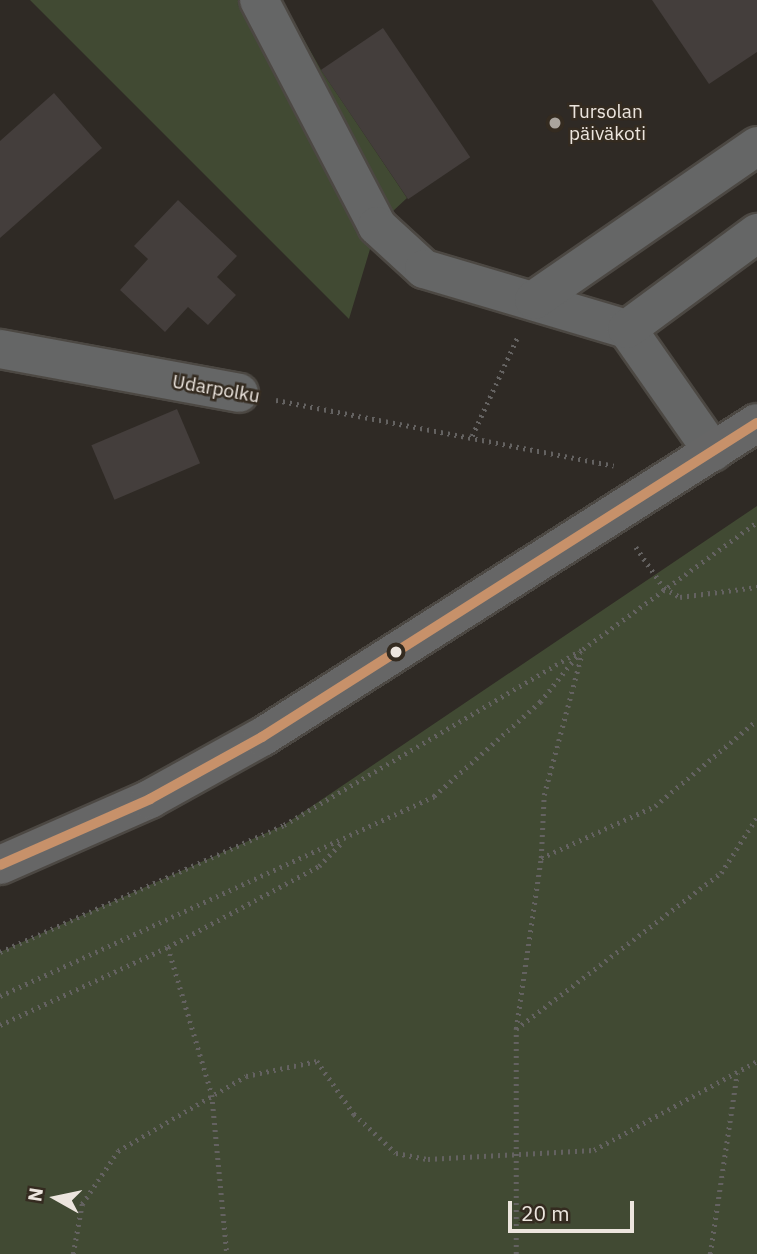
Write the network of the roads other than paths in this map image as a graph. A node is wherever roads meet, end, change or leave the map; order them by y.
1 (259, 0) edge
2 (757, 146) edge
3 (757, 233) edge
4 (534, 300) junction
5 (627, 329) junction
6 (0, 349) edge
7 (239, 393) road end
8 (757, 423) edge
9 (713, 452) junction
10 (0, 865) edge

1 - 4 street
2 - 4 street
3 - 5 street
4 - 5 street
5 - 9 street
6 - 7 street, Udarpolku
8 - 9 main road
9 - 10 main road

